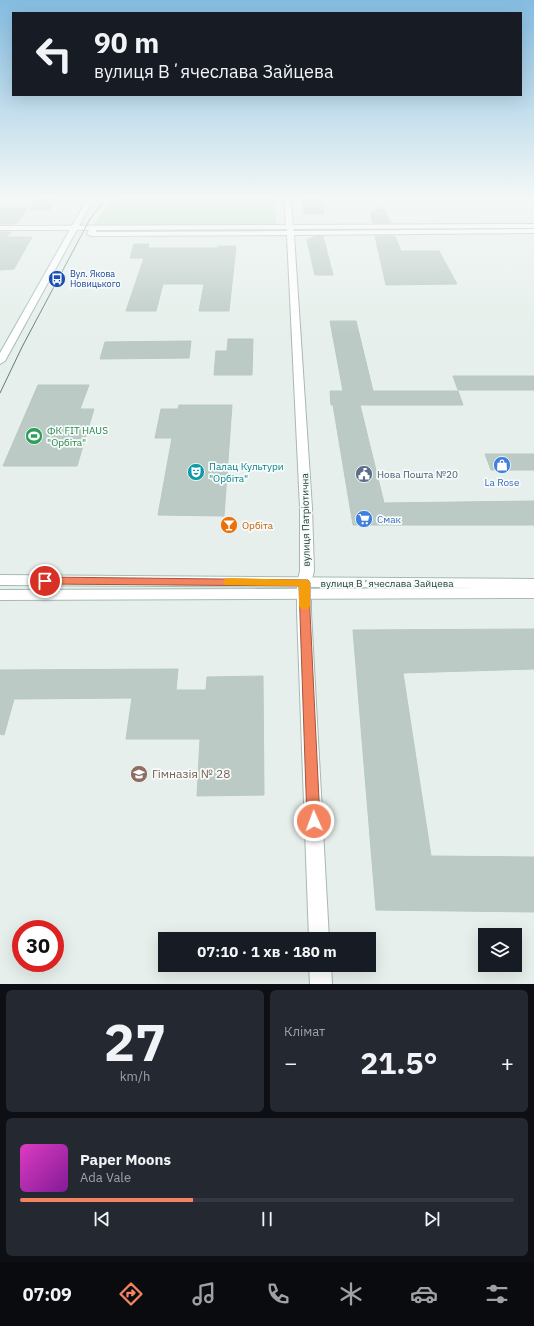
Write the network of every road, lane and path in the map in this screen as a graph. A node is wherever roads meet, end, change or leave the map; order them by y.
1 (65, 243) edge
2 (292, 243) edge
3 (0, 361) edge
4 (0, 580) edge
5 (534, 584) edge
6 (305, 588) junction
7 (534, 593) edge
8 (0, 595) edge
9 (319, 932) edge
10 (320, 972) edge
11 (321, 984) edge

1 - 3 street
2 - 6 street, вулиця Патріотична
4 - 6 street, вулиця Вʼячеслава Зайцева
5 - 6 street, вулиця Вʼячеслава Зайцева
6 - 7 street, вулиця Вʼячеслава Зайцева
6 - 8 street, вулиця Вʼячеслава Зайцева
6 - 9 street, вулиця Патріотична
10 - 11 street

